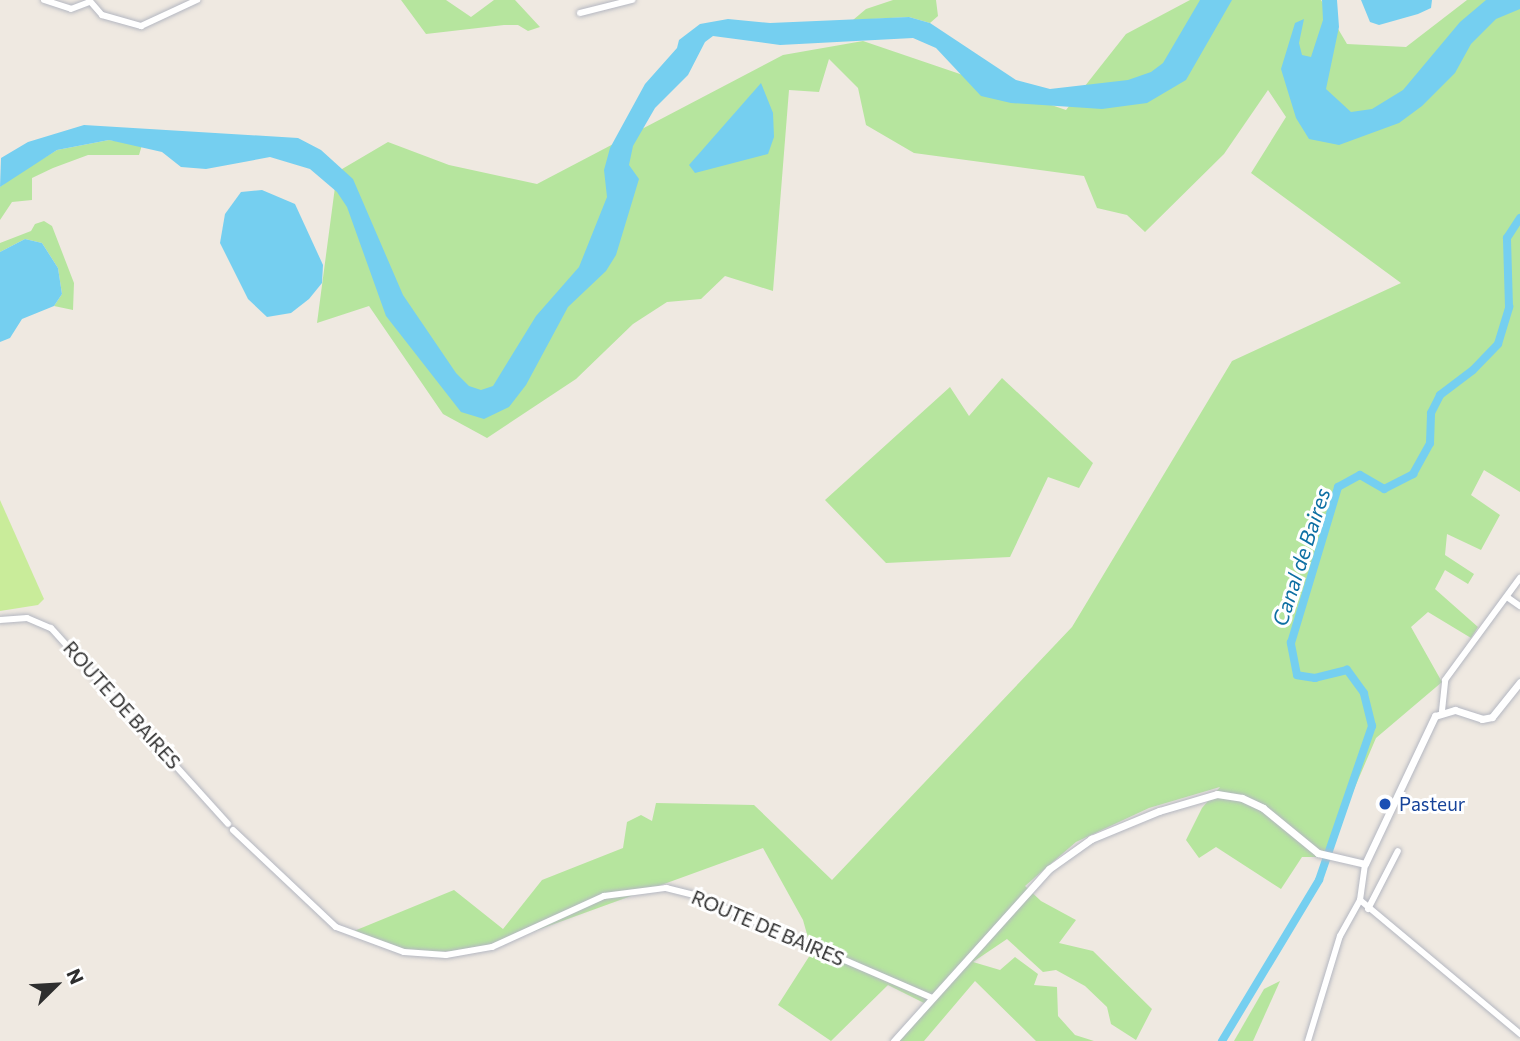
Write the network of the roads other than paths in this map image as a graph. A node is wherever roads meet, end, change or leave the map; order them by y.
1 (44, 0) edge
2 (197, 0) edge
3 (632, 0) edge
4 (89, 1) edge
5 (580, 13) dead end
6 (1520, 578) edge
7 (1507, 597) junction
8 (1520, 606) edge
9 (0, 620) edge
10 (1520, 682) edge
11 (1442, 711) junction
12 (228, 824) dead end
13 (233, 830) dead end
14 (1398, 851) dead end
15 (1365, 864) junction
16 (1360, 900) junction
17 (1368, 909) junction
18 (932, 998) junction
19 (1520, 1034) edge
20 (894, 1041) edge
21 (1308, 1041) edge

1 - 4 street
2 - 4 street
3 - 5 street
6 - 7 street
7 - 8 street
7 - 11 street
9 - 12 street, ROUTE DE BAIRES
10 - 11 street
11 - 15 street
13 - 18 street, ROUTE DE BAIRES
14 - 17 street
15 - 16 street
15 - 18 street
16 - 17 street
16 - 21 street
17 - 19 street
18 - 20 street

